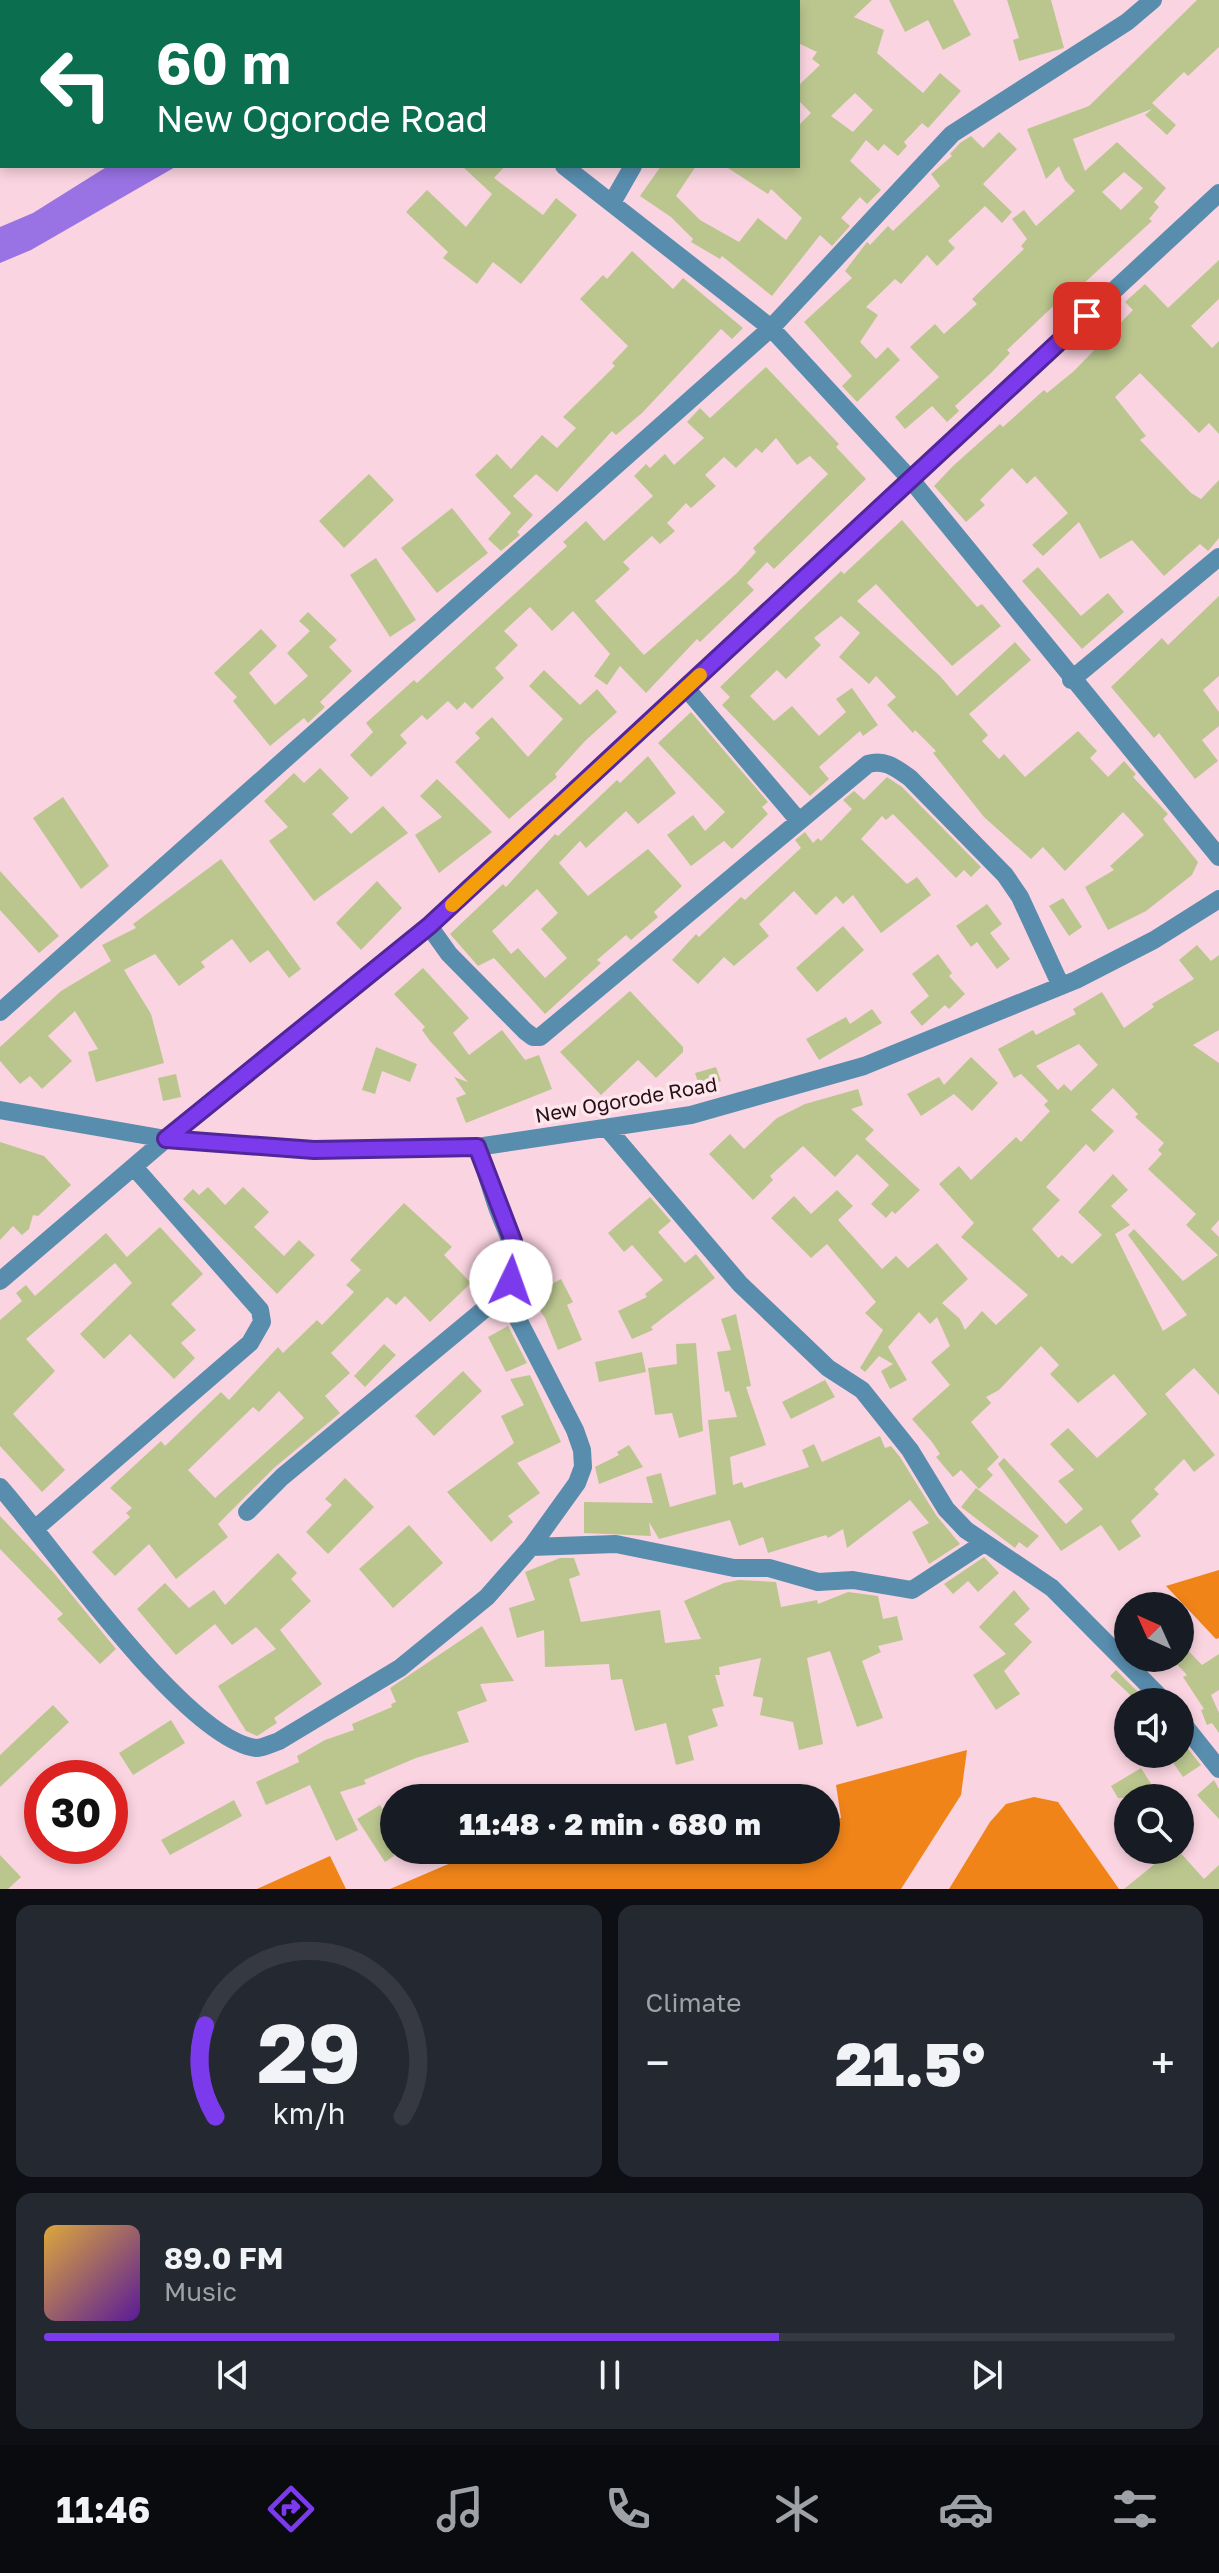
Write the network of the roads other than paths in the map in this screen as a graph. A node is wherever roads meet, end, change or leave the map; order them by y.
1 (1153, 0) edge
2 (567, 168) edge
3 (632, 168) edge
4 (1219, 193) edge
5 (613, 201) junction
6 (771, 328) junction
7 (912, 481) junction
8 (1219, 557) edge
9 (1071, 680) junction
10 (686, 688) junction
11 (799, 821) junction
12 (1219, 857) edge
13 (1219, 899) edge
14 (429, 926) junction
15 (1061, 986) junction
16 (0, 1012) edge
17 (0, 1110) edge
18 (607, 1128) junction
19 (166, 1139) junction
20 (477, 1147) junction
21 (134, 1167) junction
22 (0, 1281) edge
23 (503, 1290) junction
24 (0, 1487) edge
25 (247, 1512) dead end
26 (36, 1528) junction
27 (984, 1543) junction
28 (531, 1547) junction
29 (1151, 1688) edge
30 (1194, 1738) edge
31 (1219, 1769) edge

1 - 6 street
2 - 5 street
3 - 5 street
4 - 7 street
5 - 6 street
6 - 7 street
6 - 16 street
7 - 9 street
7 - 10 street
8 - 9 street
9 - 12 street
10 - 11 street
10 - 14 street
11 - 14 street
11 - 15 street
13 - 15 street, New Ogorode Road
14 - 19 street
15 - 18 street, New Ogorode Road
17 - 19 street, New Ogorode Road
18 - 20 street, New Ogorode Road
18 - 27 street
19 - 20 street, New Ogorode Road
19 - 21 street
20 - 23 street
21 - 22 street
21 - 26 street
23 - 25 street
23 - 28 street
24 - 26 street
26 - 28 street
27 - 28 street
27 - 29 street
30 - 31 street

